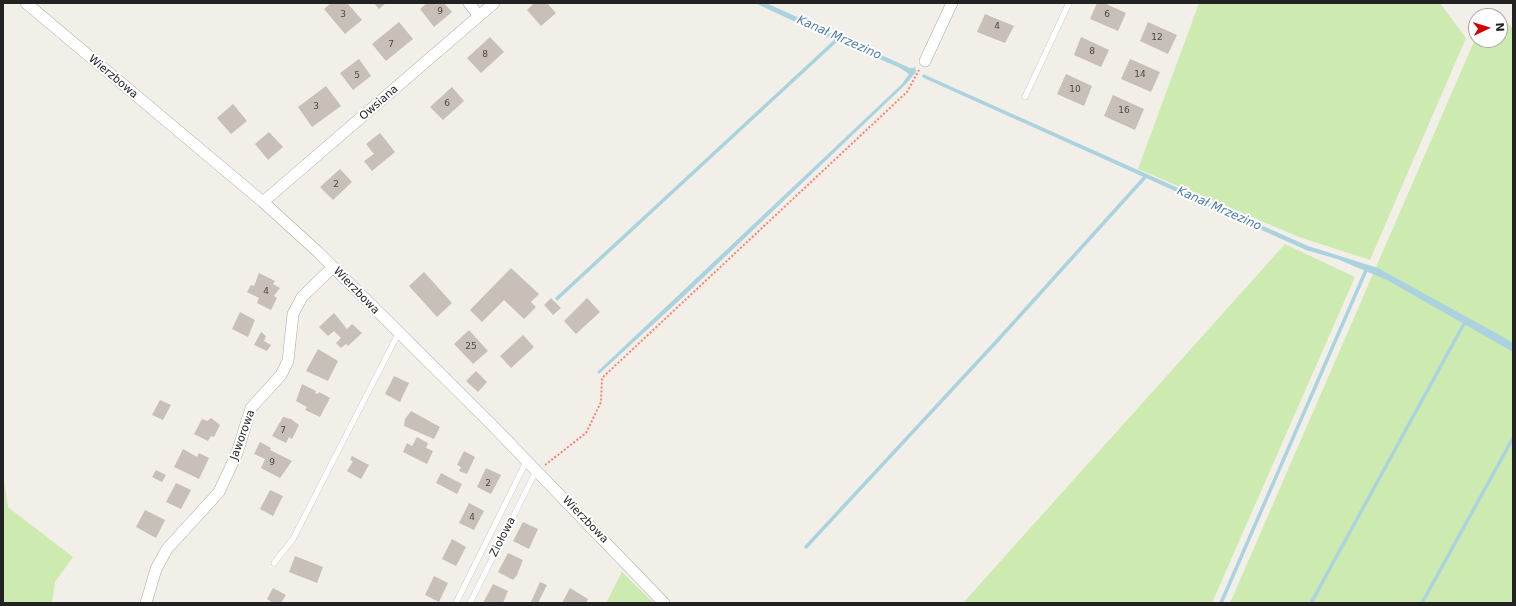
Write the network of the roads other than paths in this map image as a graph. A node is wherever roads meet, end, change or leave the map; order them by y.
1 (26, 3) edge
2 (469, 3) edge
3 (494, 3) edge
4 (952, 3) edge
5 (1069, 3) edge
6 (479, 16) junction
7 (925, 61) road end
8 (1025, 97) dead end
9 (263, 202) junction
10 (333, 267) junction
11 (398, 334) junction
12 (527, 460) junction
13 (537, 471) junction
14 (274, 563) dead end
15 (146, 603) edge
16 (456, 603) edge
17 (470, 603) edge
18 (664, 603) edge

1 - 9 street, Wierzbowa
2 - 6 street
3 - 6 street, Owsiana
4 - 7 street
5 - 8 lane
6 - 9 street, Owsiana
9 - 10 street, Wierzbowa
10 - 11 street, Wierzbowa
10 - 15 street, Jaworowa
11 - 12 street, Wierzbowa
11 - 14 lane
12 - 13 street, Wierzbowa
12 - 16 lane
13 - 17 lane, Ziołowa
13 - 18 street, Wierzbowa

